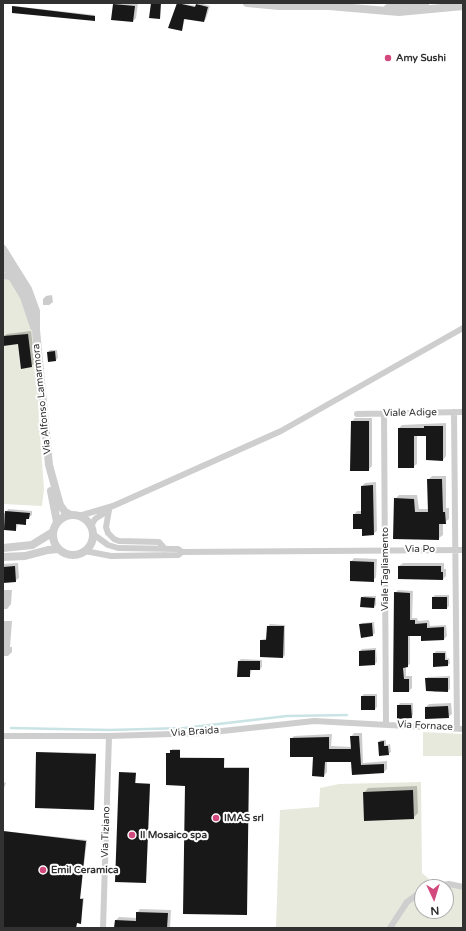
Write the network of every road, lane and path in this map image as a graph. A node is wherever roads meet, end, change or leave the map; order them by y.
1 (247, 3) edge
2 (425, 3) edge
3 (398, 5) edge
4 (463, 6) edge
5 (382, 10) junction
6 (3, 248) edge
7 (4, 261) edge
8 (3, 276) edge
9 (12, 278) junction
10 (28, 289) junction
11 (463, 328) edge
12 (36, 330) junction
13 (454, 412) junction
14 (463, 412) edge
15 (384, 413) junction
16 (357, 414) dead end
17 (50, 468) junction
18 (111, 508) junction
19 (75, 516) junction
20 (57, 522) junction
21 (92, 530) junction
22 (53, 532) junction
23 (3, 548) edge
24 (58, 549) junction
25 (165, 549) junction
26 (385, 549) junction
27 (455, 550) junction
28 (463, 550) edge
29 (85, 551) junction
30 (182, 552) junction
31 (3, 557) edge
32 (386, 724) junction
33 (460, 728) edge
34 (3, 736) edge
35 (109, 736) junction
36 (414, 896) edge
37 (103, 928) edge
38 (390, 928) edge

1 - 5 street
2 - 3 street
3 - 5 street
4 - 5 street
6 - 10 street, Via Alfonso Lamarmora
7 - 9 street, Via Alfonso Lamarmora
7 - 10 street, Via Alfonso Lamarmora
8 - 9 street
9 - 12 street, Via Alfonso Lamarmora
10 - 12 street, Via Alfonso Lamarmora
11 - 18 street
12 - 17 street, Via Alfonso Lamarmora
13 - 14 street, Viale Adige
13 - 15 street, Viale Adige
13 - 27 street
15 - 16 street, Viale Adige
15 - 26 street, Viale Tagliamento
17 - 19 street
17 - 20 street
18 - 19 street
18 - 21 street
18 - 25 street
19 - 20 street
19 - 21 street
20 - 22 street
21 - 25 street
21 - 29 street
22 - 23 street
22 - 24 street
24 - 29 street
24 - 31 street
25 - 30 street
26 - 27 street, Via Po
26 - 30 street, Via Po
26 - 32 street, Viale Tagliamento
27 - 28 street, Via Po
27 - 33 street
29 - 30 street
32 - 33 street, Via Fornace
32 - 35 street, Via Braida
34 - 35 street, Via Braida
35 - 37 street, Via Tiziano
36 - 38 street

